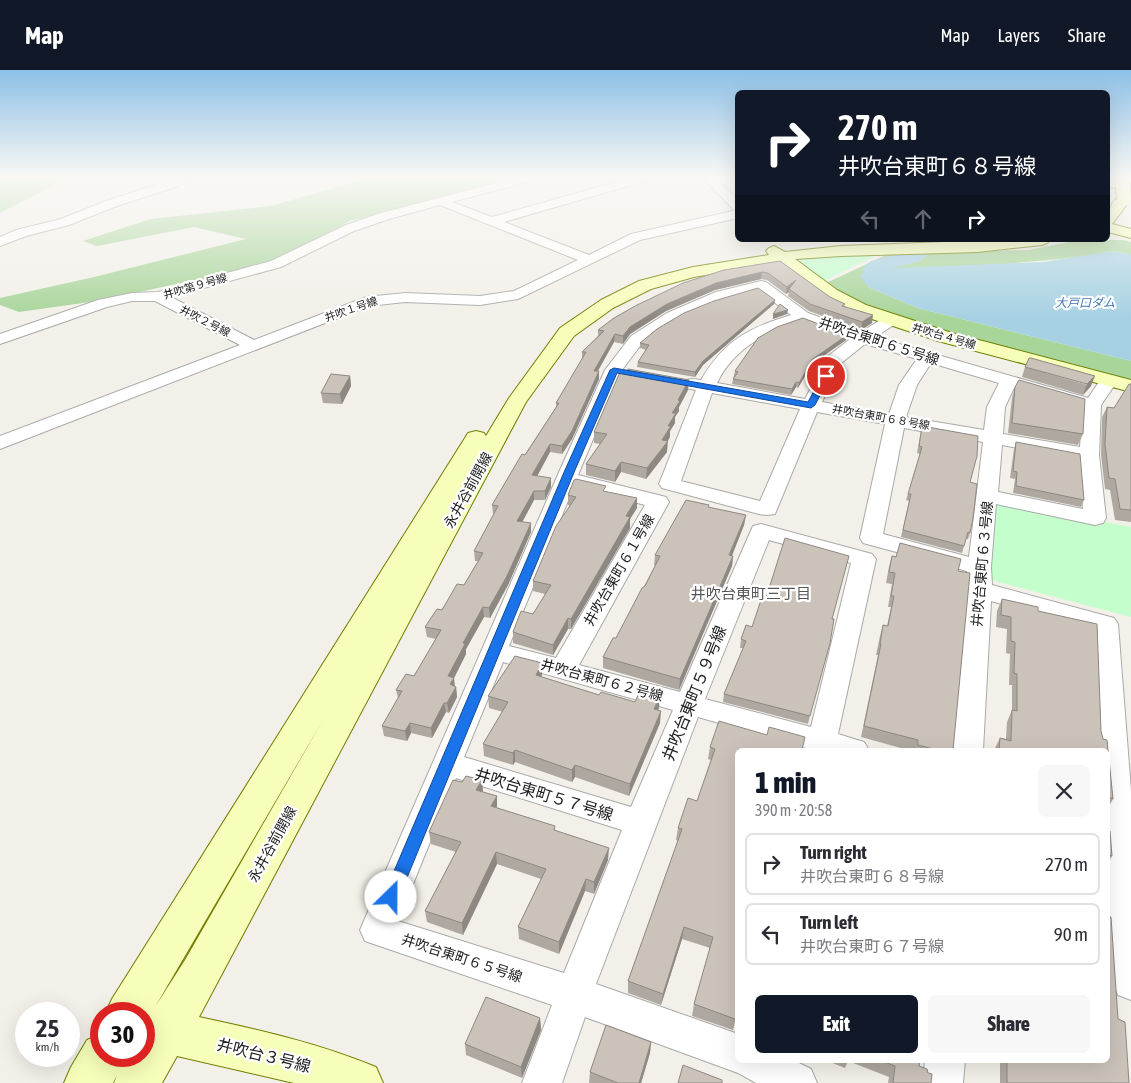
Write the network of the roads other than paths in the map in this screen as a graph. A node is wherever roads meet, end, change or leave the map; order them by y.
1 (56, 224) edge
2 (361, 224) edge
3 (501, 224) edge
4 (692, 224) edge
5 (1110, 229) edge
6 (1131, 234) edge
7 (0, 242) edge
8 (943, 242) edge
9 (1023, 242) edge
10 (778, 253) junction
11 (589, 260) junction
12 (158, 296) junction
13 (803, 316) junction
14 (891, 320) junction
15 (862, 338) junction
16 (0, 339) edge
17 (252, 345) junction
18 (927, 357) junction
19 (614, 370) junction
20 (633, 374) edge
21 (1109, 380) junction
22 (679, 381) edge
23 (1009, 381) junction
24 (706, 386) junction
25 (1131, 386) edge
26 (811, 405) junction
27 (1092, 405) junction
28 (896, 419) junction
29 (993, 438) junction
30 (0, 443) edge
31 (1089, 455) junction
32 (567, 478) junction
33 (988, 496) junction
34 (979, 578) junction
35 (494, 651) junction
36 (563, 669) junction
37 (689, 704) junction
38 (821, 746) edge
39 (838, 748) edge
40 (968, 748) edge
41 (1110, 748) edge
42 (1110, 750) edge
43 (446, 764) junction
44 (641, 823) junction
45 (1113, 825) edge
46 (1131, 982) edge
47 (573, 994) junction
48 (134, 1002) edge
49 (155, 1030) edge
50 (735, 1053) edge
51 (758, 1063) edge
52 (945, 1063) edge
53 (97, 1067) edge
54 (142, 1067) edge
55 (88, 1083) edge
56 (137, 1083) edge
57 (360, 1083) edge
58 (542, 1083) edge
59 (797, 1083) edge
60 (943, 1083) edge

1 - 7 street
2 - 12 street, 井吹第９号線
3 - 11 street
4 - 11 street, 井吹１号線
5 - 6 street
8 - 10 street, 永井谷前開線
9 - 10 street, 永井谷前開線
10 - 14 street, 井吹台４号線
10 - 48 street, 永井谷前開線
10 - 49 street, 永井谷前開線
11 - 17 street, 井吹１号線
12 - 16 street, 井吹第９号線
12 - 17 street, 井吹２号線
13 - 15 street, 井吹台東町６５号線
13 - 19 street, 井吹台東町６５号線
13 - 24 street
14 - 15 street
14 - 21 street, 井吹台４号線
15 - 18 street, 井吹台東町６５号線
15 - 26 street
17 - 30 street, 井吹１号線
18 - 23 street, 井吹台東町６５号線
18 - 28 street
19 - 20 street
19 - 32 street, 井吹台東町６５号線
21 - 25 street, 井吹台４号線
21 - 27 street
22 - 24 street, 井吹台東町６８号線
23 - 27 street, 井吹台東町６５号線
23 - 29 street, 井吹台東町６３号線
24 - 26 street, 井吹台東町６８号線
24 - 26 street
26 - 28 street, 井吹台東町６８号線
27 - 31 street
28 - 29 street, 井吹台東町６８号線
28 - 34 street
29 - 31 street, 井吹台東町６８号線
29 - 33 street, 井吹台東町６３号線
31 - 33 street
32 - 35 street, 井吹台東町６５号線
32 - 36 street, 井吹台東町６１号線
33 - 34 street, 井吹台東町６３号線
34 - 40 street, 井吹台東町６３号線
34 - 41 street
35 - 36 street, 井吹台東町６２号線
35 - 43 street, 井吹台東町６５号線
36 - 37 street, 井吹台東町６２号線
37 - 38 street, 井吹台東町６２号線
37 - 38 street, 井吹台東町５９号線
37 - 44 street, 井吹台東町５９号線
38 - 39 street, 井吹台東町６２号線
42 - 45 street
43 - 44 street, 井吹台東町５７号線
43 - 47 street, 井吹台東町６５号線
44 - 47 street, 井吹台東町５９号線
45 - 46 street
47 - 50 street
47 - 58 street, 井吹台東町５９号線
49 - 57 street, 井吹台３号線
51 - 59 street
52 - 60 street
53 - 55 street
54 - 56 street, 永井谷前開線

